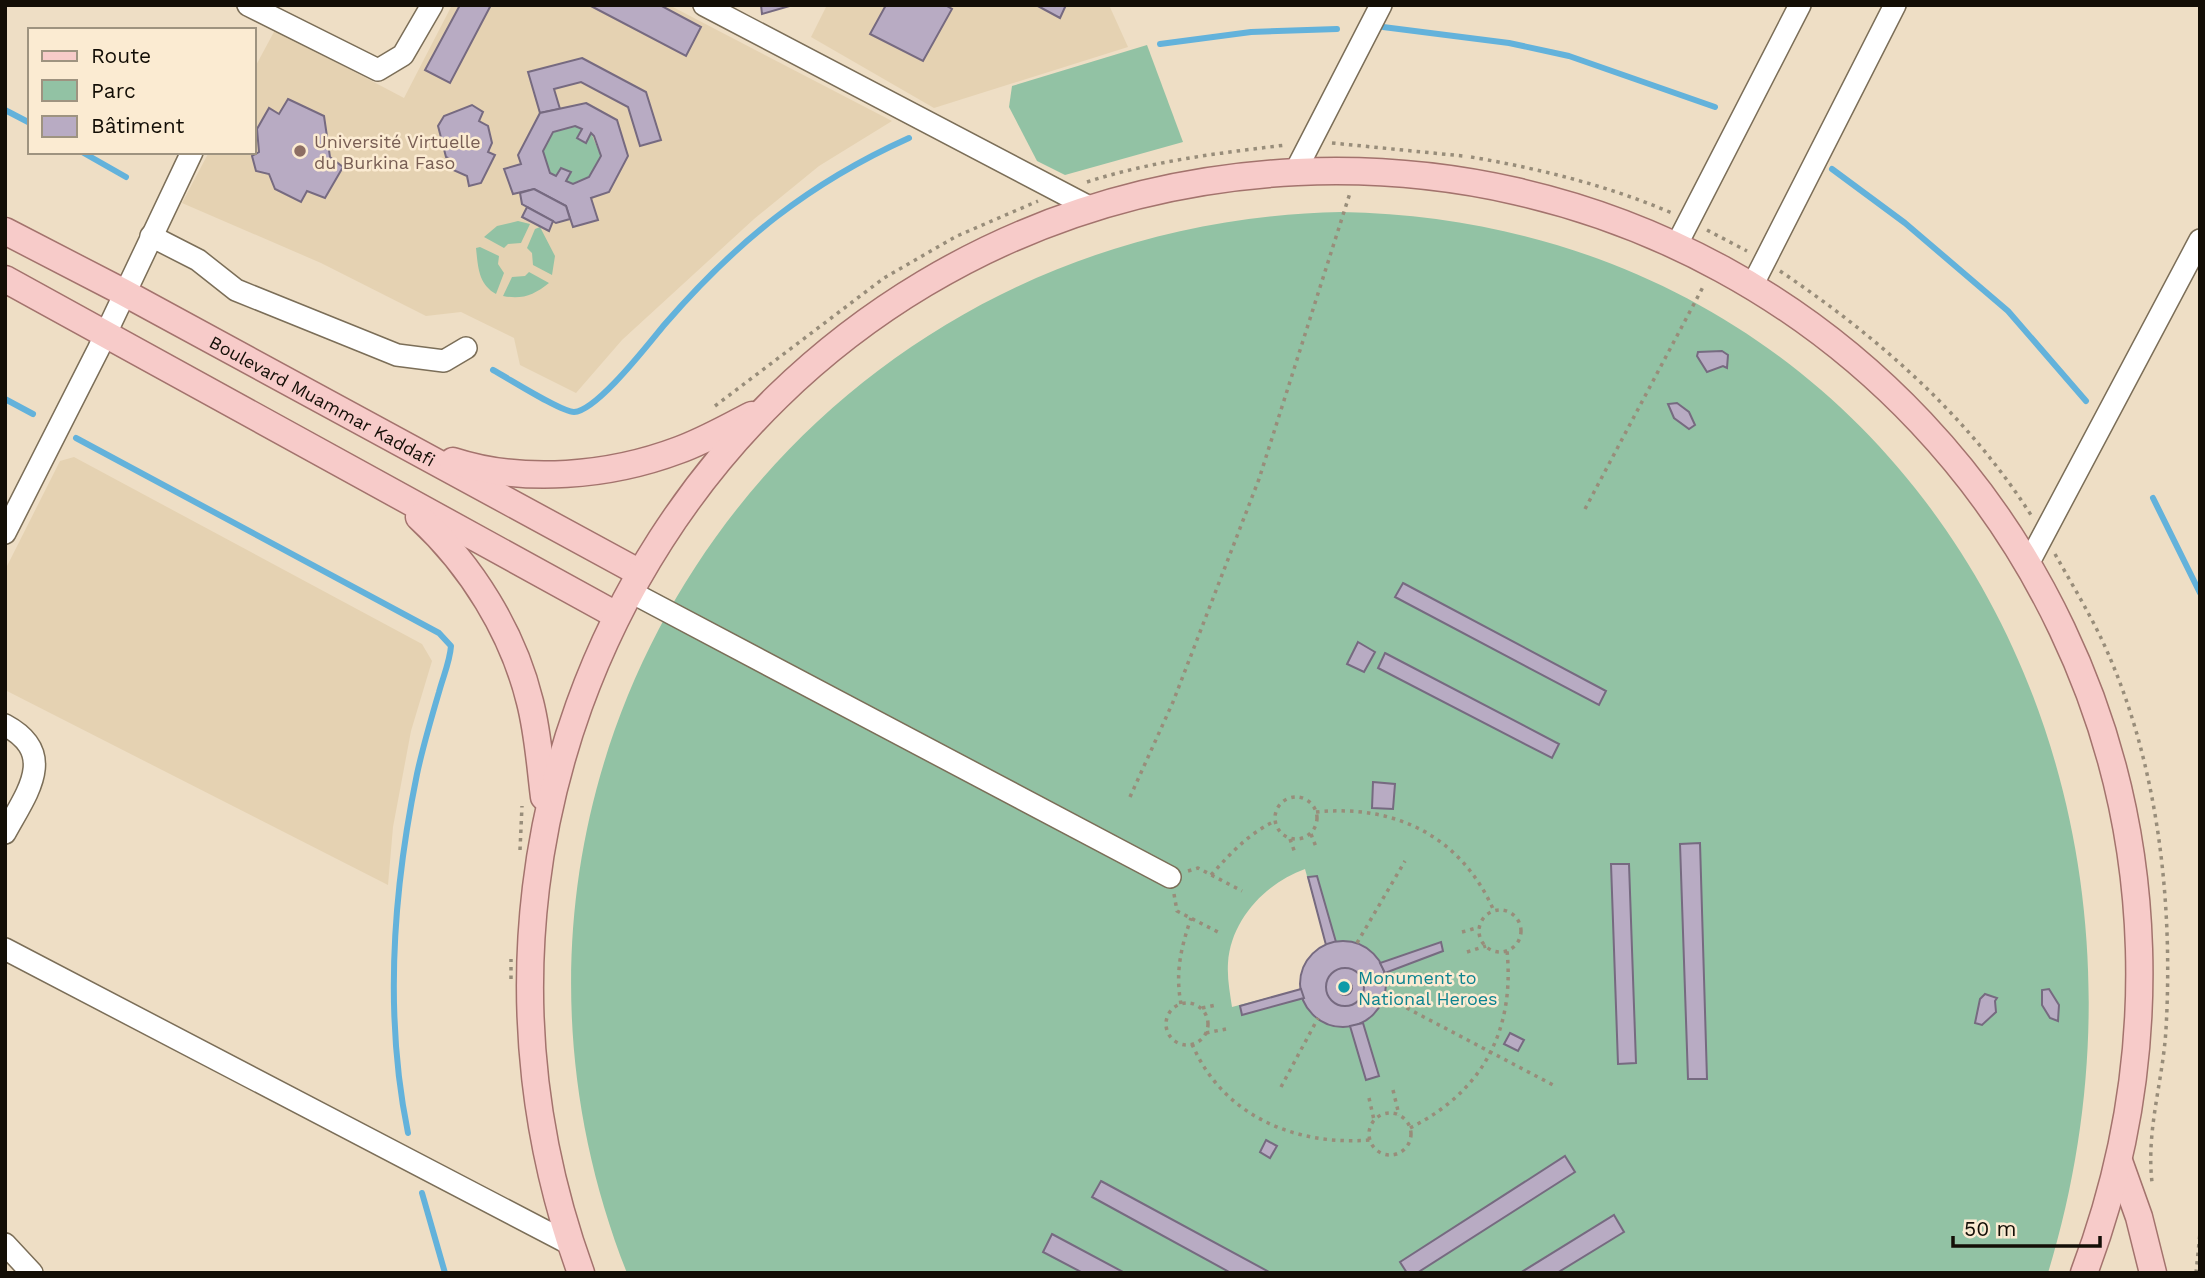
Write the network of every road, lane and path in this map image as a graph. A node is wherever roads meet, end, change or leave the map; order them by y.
1 (432, 5) edge
2 (704, 5) edge
3 (1381, 5) edge
4 (1800, 5) edge
5 (1895, 5) edge
6 (256, 13) edge
7 (1309, 143) junction
8 (191, 154) edge
9 (1357, 171) junction
10 (1295, 172) junction
11 (1059, 192) junction
12 (1093, 209) junction
13 (1689, 220) junction
14 (5, 231) edge
15 (151, 236) junction
16 (2200, 240) edge
17 (1676, 246) junction
18 (1765, 260) junction
19 (1714, 265) junction
20 (5, 279) edge
21 (1752, 286) junction
22 (123, 292) junction
23 (106, 334) junction
24 (466, 348) dead end
25 (770, 405) junction
26 (712, 409) dead end
27 (401, 444) junction
28 (387, 487) junction
29 (1585, 509) dead end
30 (5, 533) edge
31 (2044, 534) junction
32 (2028, 564) junction
33 (635, 582) junction
34 (617, 615) junction
35 (5, 725) edge
36 (523, 796) dead end
37 (1130, 797) dead end
38 (546, 812) junction
39 (1316, 813) junction
40 (1275, 821) junction
41 (5, 833) edge
42 (1311, 834) junction
43 (1290, 839) junction
44 (1316, 847) dead end
45 (1295, 853) dead end
46 (519, 856) dead end
47 (1405, 861) dead end
48 (1211, 875) junction
49 (1170, 877) junction
50 (1242, 891) dead end
51 (1494, 911) junction
52 (1191, 918) junction
53 (1480, 927) junction
54 (1462, 932) dead end
55 (1220, 933) dead end
56 (1357, 943) dead end
57 (1486, 946) junction
58 (5, 949) edge
59 (512, 951) dead end
60 (1507, 951) junction
61 (1467, 952) dead end
62 (511, 991) dead end
63 (1384, 996) dead end
64 (1181, 1004) junction
65 (1216, 1005) dead end
66 (1202, 1009) junction
67 (1318, 1018) dead end
68 (1226, 1029) dead end
69 (1206, 1033) junction
70 (1192, 1044) junction
71 (1492, 1052) junction
72 (1556, 1086) dead end
73 (1281, 1087) dead end
74 (1393, 1090) dead end
75 (1369, 1098) dead end
76 (1399, 1115) junction
77 (1374, 1120) junction
78 (1410, 1128) junction
79 (1370, 1140) junction
80 (2119, 1161) junction
81 (2153, 1188) dead end
82 (2200, 1233) edge
83 (5, 1244) edge
84 (570, 1244) junction
85 (32, 1273) edge
86 (581, 1273) edge
87 (2084, 1273) edge
88 (2153, 1273) edge
89 (2196, 1273) edge

1 - 6 street
2 - 11 street
3 - 7 street
4 - 13 street
5 - 18 street
7 - 10 street
7 - 11 path
7 - 13 path
8 - 15 street
9 - 10 main road
9 - 17 main road
9 - 37 path
10 - 12 main road
11 - 12 street
11 - 26 path
12 - 25 main road
13 - 17 street
13 - 18 path
14 - 22 main road, Boulevard Muammar Kaddafi
15 - 22 street
15 - 24 street
16 - 31 street
17 - 19 main road
18 - 21 street
18 - 31 path
19 - 21 main road
19 - 29 path
20 - 23 main road
21 - 32 main road
22 - 23 street
22 - 27 main road, Boulevard Muammar Kaddafi
23 - 28 main road
23 - 30 street
25 - 27 main road
25 - 33 main road
27 - 33 main road, Boulevard Muammar Kaddafi
28 - 34 main road
28 - 38 main road
31 - 32 street
31 - 81 path
32 - 80 main road
33 - 34 main road
33 - 49 street
34 - 38 main road
35 - 41 street
36 - 46 path
38 - 84 main road
39 - 40 path
39 - 42 path
39 - 51 path
40 - 43 path
40 - 48 path
42 - 43 path
42 - 44 path
43 - 45 path
47 - 56 path
48 - 49 path
48 - 50 path
49 - 52 path
51 - 53 path
51 - 60 path
52 - 55 path
52 - 64 path
53 - 54 path
53 - 57 path
57 - 60 path
57 - 61 path
58 - 84 street
59 - 62 path
60 - 71 path
63 - 71 path
64 - 66 path
64 - 70 path
65 - 66 path
66 - 69 path
67 - 73 path
68 - 69 path
69 - 70 path
70 - 79 path
71 - 72 path
71 - 78 path
74 - 76 path
75 - 77 path
76 - 77 path
76 - 78 path
77 - 79 path
78 - 79 path
80 - 87 main road
80 - 88 main road
82 - 89 path
83 - 85 street
84 - 86 main road

